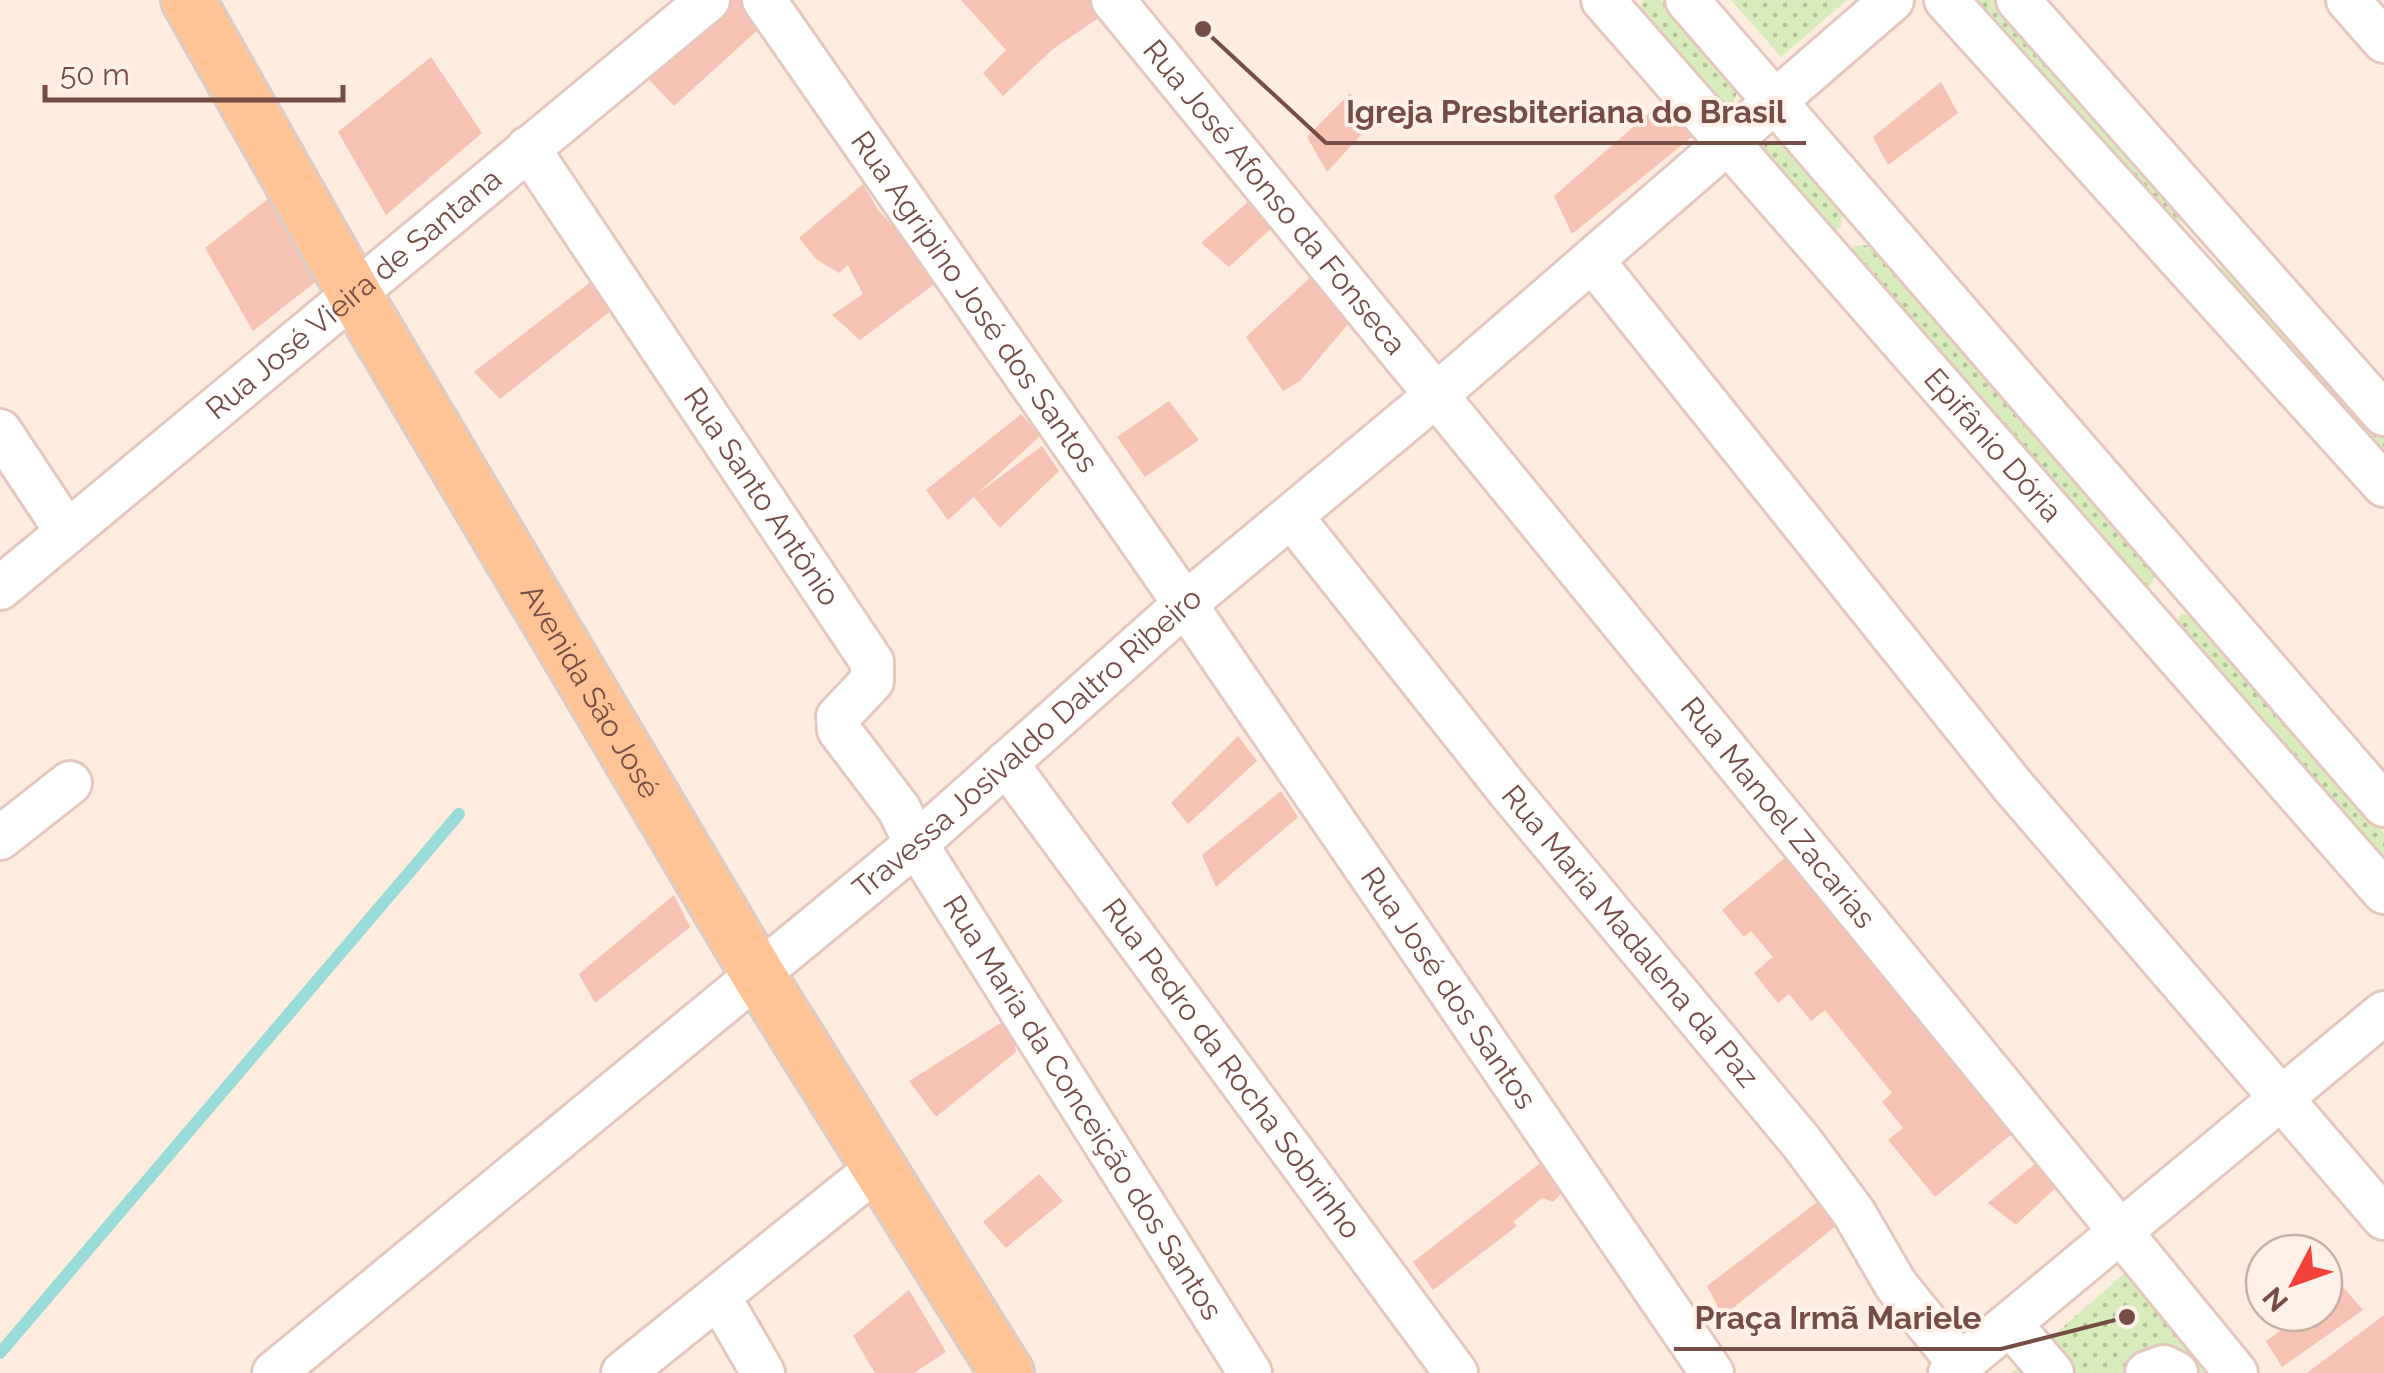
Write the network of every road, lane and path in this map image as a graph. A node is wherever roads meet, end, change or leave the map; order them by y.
1 (188, 0) edge
2 (708, 0) edge
3 (764, 0) edge
4 (1113, 0) edge
5 (1686, 0) edge
6 (1892, 0) edge
7 (1946, 0) edge
8 (2018, 0) edge
9 (2348, 0) edge
10 (1608, 2) edge
11 (2384, 41) edge
12 (1772, 102) junction
13 (1727, 140) junction
14 (528, 148) junction
15 (1872, 218) junction
16 (2218, 228) junction
17 (1828, 256) junction
18 (2182, 259) junction
19 (1592, 260) junction
20 (354, 293) junction
21 (1434, 396) junction
22 (2384, 414) edge
23 (0, 431) edge
24 (2384, 485) edge
25 (1291, 516) junction
26 (68, 532) junction
27 (2191, 586) junction
28 (0, 588) edge
29 (1185, 604) junction
30 (2148, 620) junction
31 (1006, 763) junction
32 (70, 783) dead end
33 (2384, 806) edge
34 (0, 838) edge
35 (916, 844) junction
36 (2384, 892) edge
37 (760, 976) junction
38 (2384, 1014) edge
39 (2281, 1099) junction
40 (880, 1166) junction
41 (2384, 1218) edge
42 (2120, 1232) junction
43 (719, 1297) junction
44 (2010, 1324) junction
45 (1955, 1369) edge
46 (2229, 1370) edge
47 (274, 1373) edge
48 (623, 1373) edge
49 (763, 1373) edge
50 (1007, 1373) edge
51 (1250, 1373) edge
52 (1456, 1373) edge
53 (1712, 1373) edge
54 (2052, 1373) edge
55 (2148, 1373) edge
56 (2176, 1373) edge

1 - 20 main road, Avenida São José
2 - 14 street, Rua José Vieira de Santana
3 - 29 street, Rua Agripino José dos Santos
4 - 21 street, Rua José Afonso da Fonseca
5 - 12 street, Epifânio Dória
6 - 12 street, Travessa Josivaldo Daltro Ribeiro
7 - 18 street
8 - 16 street
9 - 11 street
10 - 13 street, Epifânio Dória
12 - 13 street, Travessa Josivaldo Daltro Ribeiro
12 - 15 street, Epifânio Dória
13 - 17 street, Epifânio Dória
13 - 19 street, Travessa Josivaldo Daltro Ribeiro
14 - 20 street, Rua José Vieira de Santana
14 - 35 street, Rua Santo Antônio
15 - 17 street
15 - 27 street, Epifânio Dória
16 - 18 street
16 - 22 street
17 - 30 street, Epifânio Dória
18 - 24 street
19 - 21 street, Travessa Josivaldo Daltro Ribeiro
19 - 39 street
20 - 26 street, Rua José Vieira de Santana
20 - 37 main road, Avenida São José
21 - 25 street, Travessa Josivaldo Daltro Ribeiro
21 - 42 street, Rua Manoel Zacarias
23 - 26 street
25 - 29 street, Travessa Josivaldo Daltro Ribeiro
25 - 45 street, Rua Maria Madalena da Paz
26 - 28 street, Rua José Vieira de Santana
27 - 30 street
27 - 33 street, Epifânio Dória
29 - 31 street, Travessa Josivaldo Daltro Ribeiro
29 - 53 street, Rua José dos Santos
30 - 36 street, Epifânio Dória
31 - 35 street, Travessa Josivaldo Daltro Ribeiro
31 - 52 street, Rua Pedro da Rocha Sobrinho
32 - 34 street
35 - 37 street, Travessa Josivaldo Daltro Ribeiro
35 - 51 street, Rua Maria da Conceição dos Santos
37 - 40 main road, Avenida São José
37 - 47 street, Travessa Josivaldo Daltro Ribeiro
38 - 39 street
39 - 41 street
39 - 42 street
40 - 43 street
40 - 50 main road, Avenida São José
42 - 44 street
42 - 46 street, Rua Manoel Zacarias
43 - 48 street
43 - 49 street
44 - 45 street
44 - 54 street
55 - 56 street

